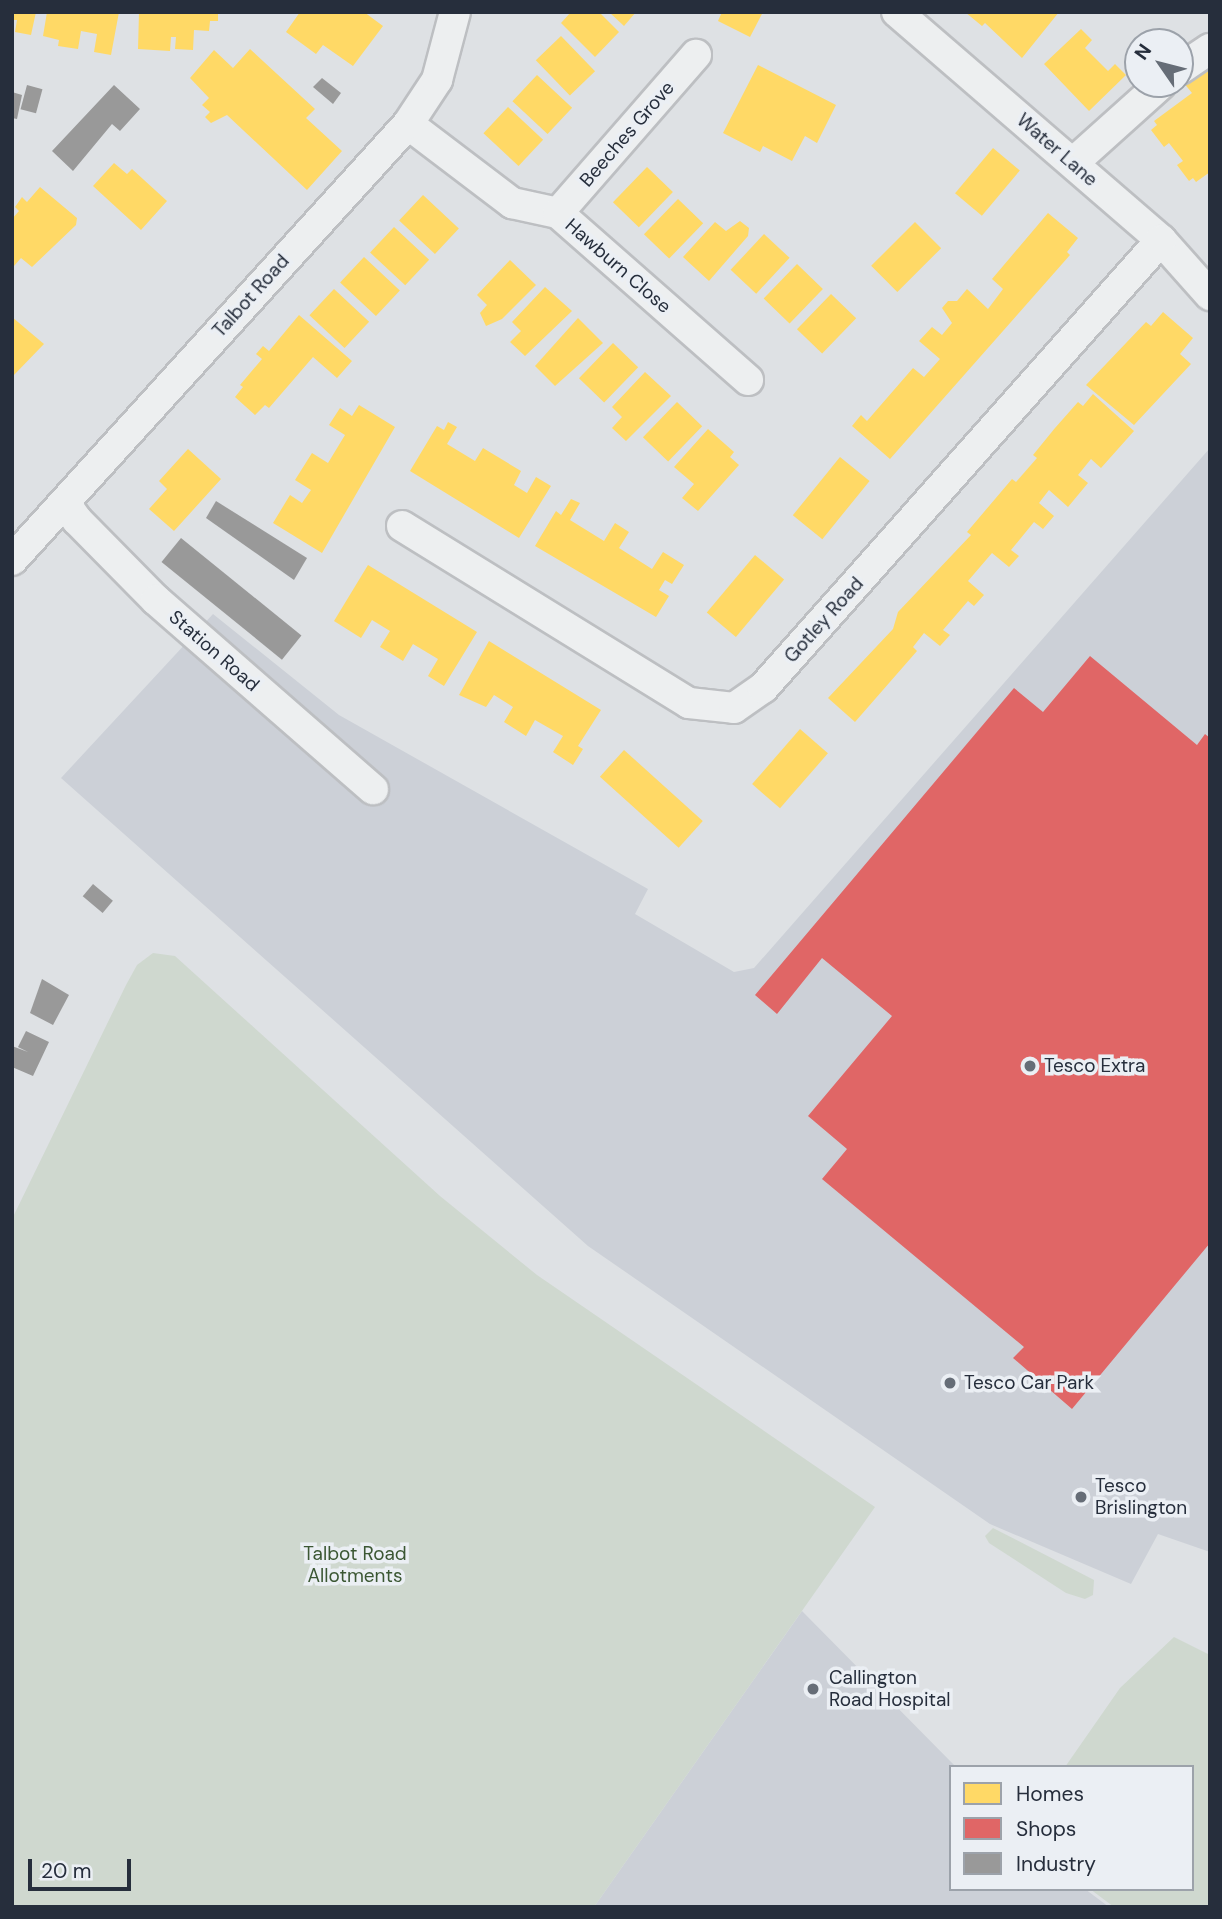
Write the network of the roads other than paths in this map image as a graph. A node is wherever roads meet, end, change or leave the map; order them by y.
1 (455, 12) edge
2 (897, 12) edge
3 (1210, 49) edge
4 (696, 55) dead end
5 (1194, 60) edge
6 (1145, 98) edge
7 (408, 124) junction
8 (1073, 163) junction
9 (558, 213) junction
10 (1161, 240) junction
11 (1210, 295) edge
12 (748, 380) dead end
13 (65, 503) junction
14 (402, 526) dead end
15 (20, 551) edge
16 (373, 789) dead end

1 - 7 street, Talbot Road
2 - 8 street, Water Lane
3 - 5 street
4 - 9 street, Beeches Grove
6 - 8 street
7 - 9 street, Hawburn Close
7 - 13 street, Talbot Road
8 - 10 street, Water Lane
9 - 12 street, Hawburn Close
10 - 11 street, Water Lane
10 - 14 street, Gotley Road
13 - 15 street, Talbot Road
13 - 16 street, Station Road

